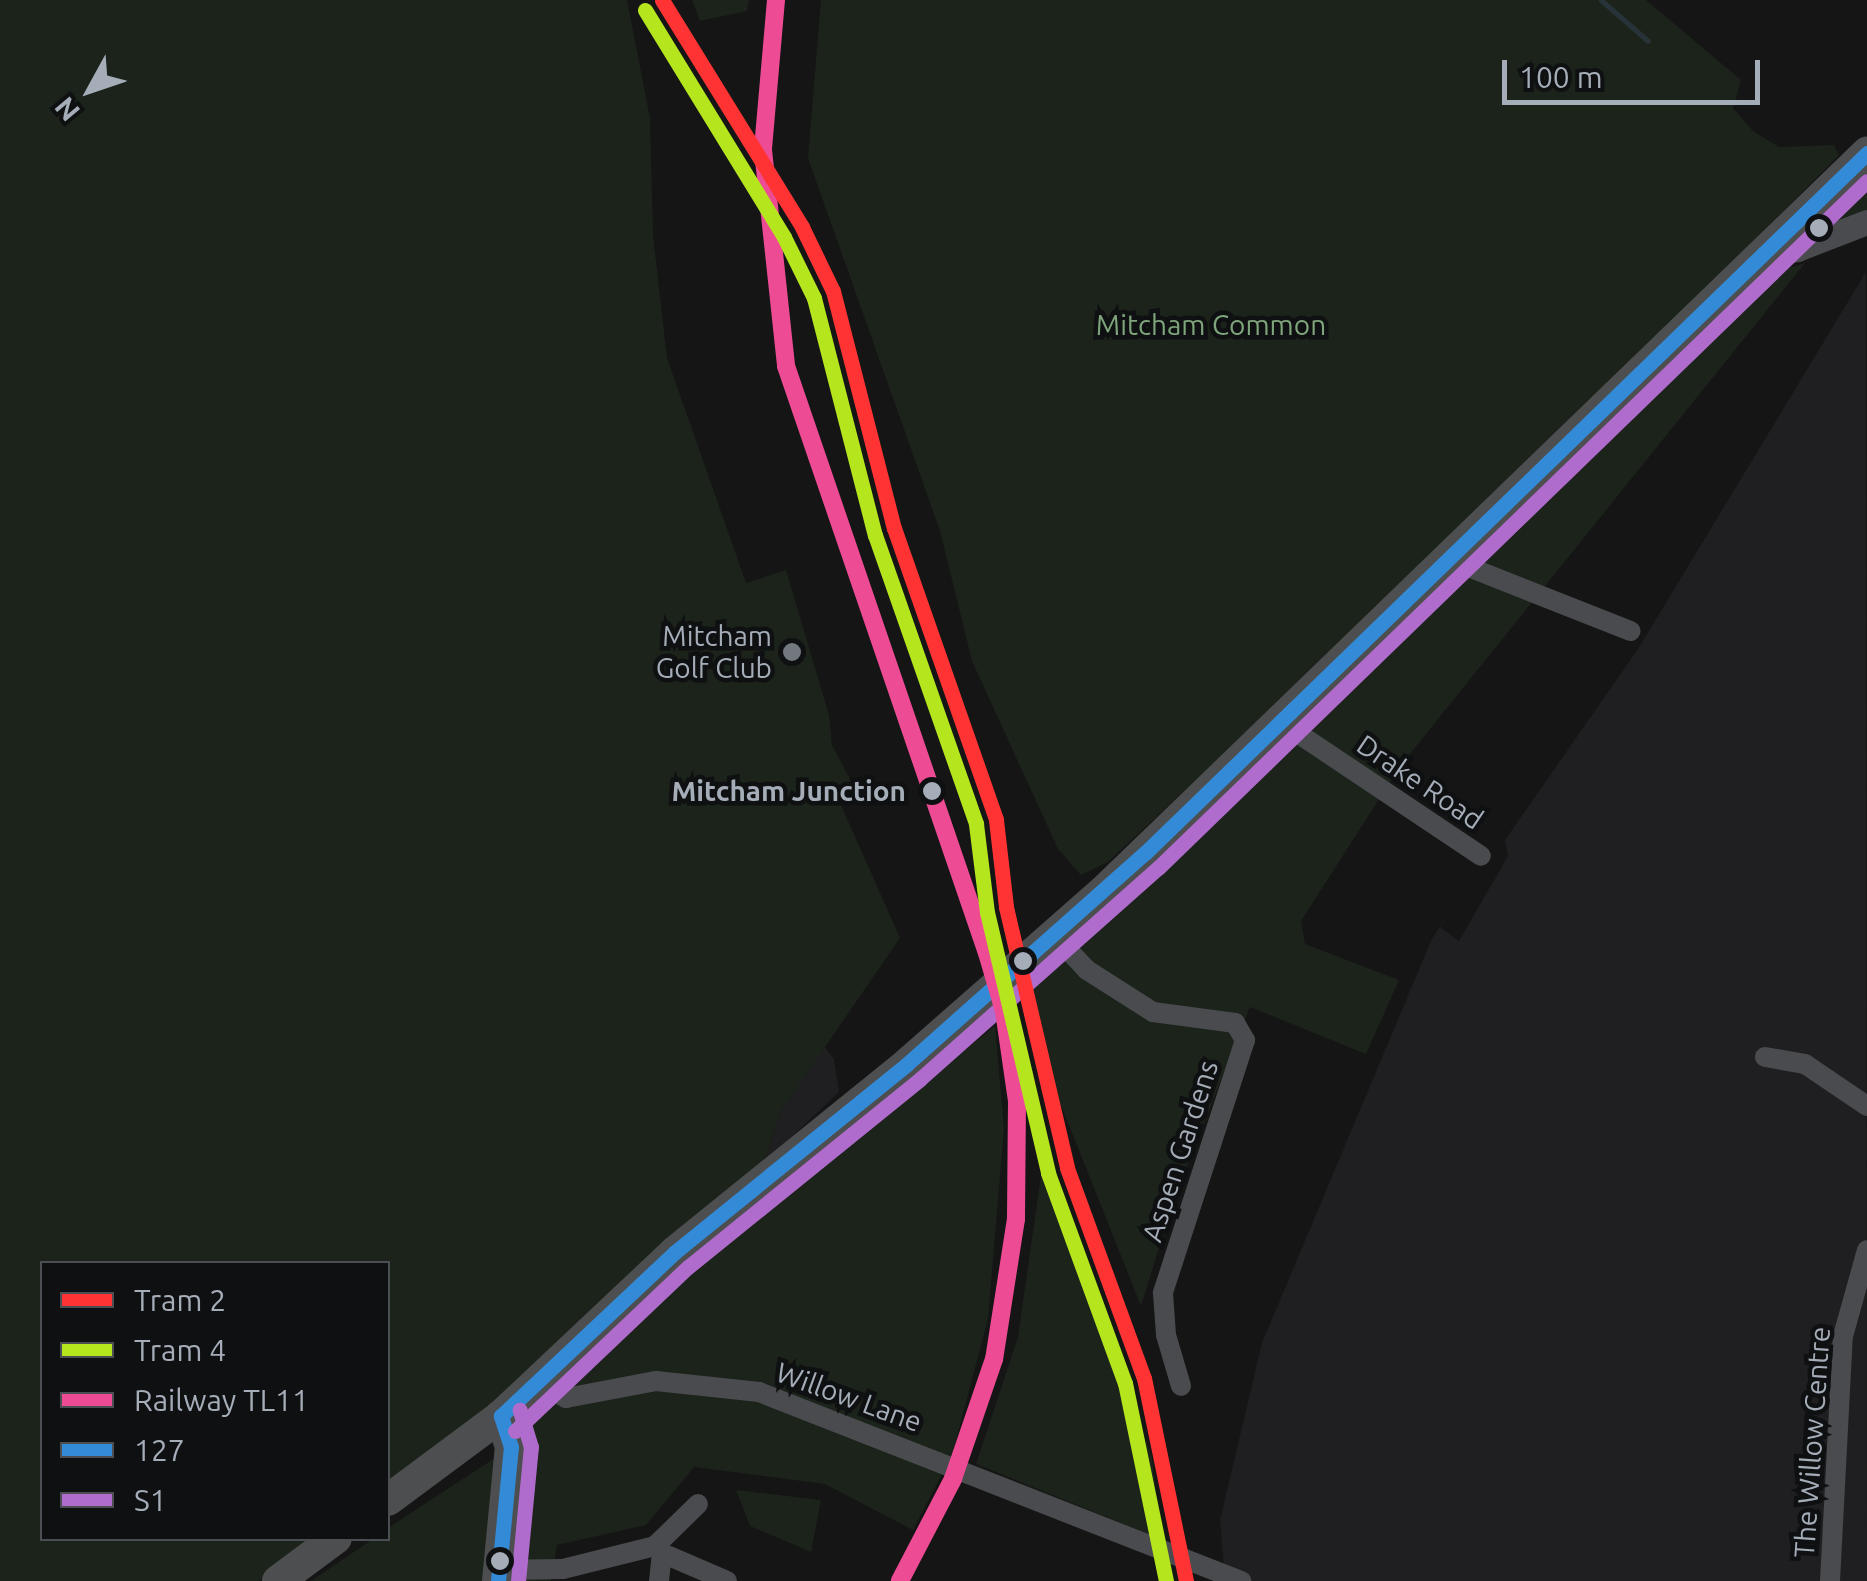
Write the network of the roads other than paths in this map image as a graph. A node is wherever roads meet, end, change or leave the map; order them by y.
1 (1867, 153) edge
2 (1867, 222) edge
3 (1765, 252) junction
4 (1451, 560) junction
5 (1630, 631) dead end
6 (1278, 720) junction
7 (1480, 856) dead end
8 (1048, 940) junction
9 (1765, 1057) dead end
10 (1867, 1106) edge
11 (1867, 1250) edge
12 (539, 1383) junction
13 (1181, 1386) dead end
14 (501, 1416) junction
15 (390, 1499) edge
16 (698, 1504) dead end
17 (332, 1541) edge
18 (660, 1552) junction
19 (499, 1576) edge
20 (278, 1581) edge
21 (659, 1581) edge
22 (727, 1581) edge
23 (1241, 1581) edge
24 (1830, 1581) edge

1 - 3 main road
2 - 3 street
3 - 4 main road
4 - 5 street
4 - 6 main road
6 - 7 street, Drake Road
6 - 8 main road
8 - 12 main road
8 - 13 street, Aspen Gardens
9 - 10 street
11 - 24 street, The Willow Centre
12 - 14 main road
12 - 23 street, Willow Lane
14 - 15 main road
14 - 19 main road
16 - 18 street
17 - 20 main road
18 - 19 street
18 - 21 street
18 - 22 street

